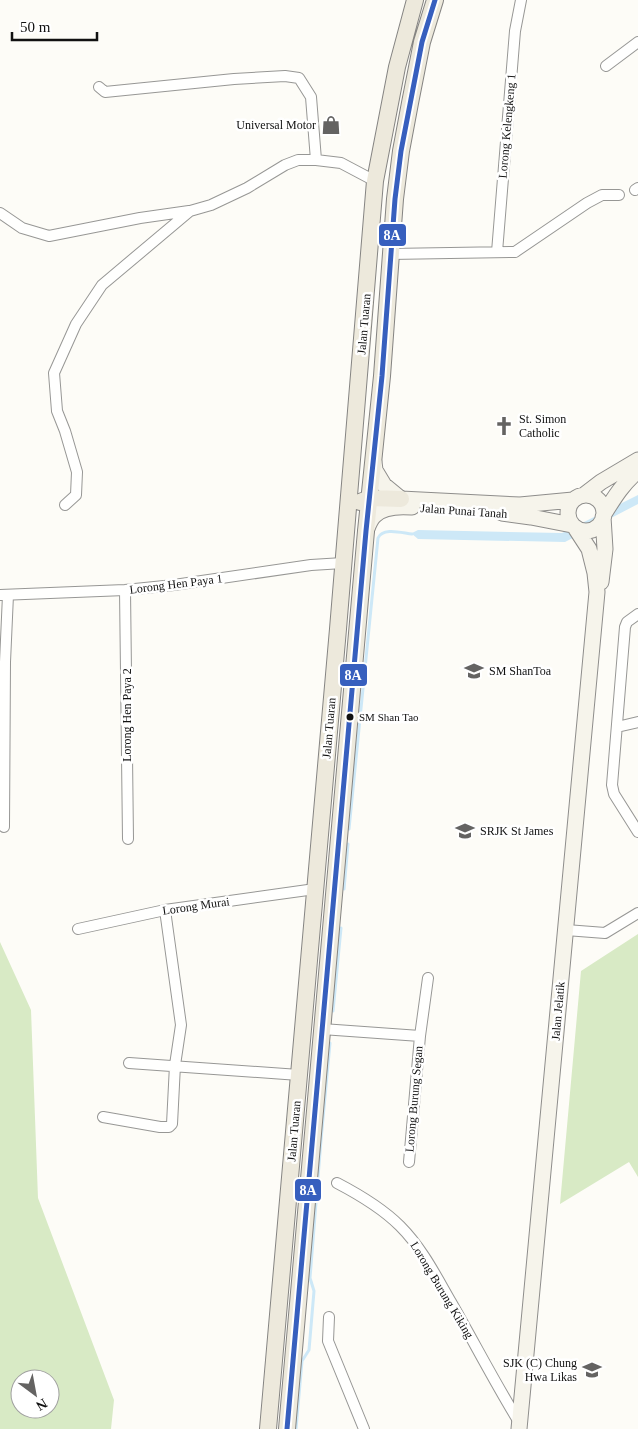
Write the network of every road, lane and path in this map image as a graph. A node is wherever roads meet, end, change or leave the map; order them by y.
1 (415, 0) edge
2 (435, 0) edge
3 (521, 0) edge
4 (638, 42) edge
5 (606, 66) dead end
6 (99, 87) dead end
7 (316, 160) junction
8 (375, 181) junction
9 (619, 194) dead end
10 (190, 211) junction
11 (0, 214) edge
12 (497, 252) junction
13 (390, 254) junction
14 (638, 460) edge
15 (374, 462) junction
16 (638, 471) edge
17 (370, 498) junction
18 (578, 498) junction
19 (401, 499) junction
20 (65, 505) dead end
21 (603, 516) junction
22 (574, 527) junction
23 (366, 531) junction
24 (343, 563) junction
25 (125, 590) junction
26 (598, 592) junction
27 (4, 595) edge
28 (638, 614) edge
29 (338, 621) junction
30 (638, 722) edge
31 (617, 727) junction
32 (4, 826) dead end
33 (638, 832) edge
34 (128, 839) dead end
35 (315, 889) junction
36 (165, 910) junction
37 (638, 913) edge
38 (78, 929) dead end
39 (566, 930) junction
40 (428, 978) dead end
41 (322, 1031) junction
42 (420, 1036) junction
43 (129, 1062) dead end
44 (175, 1065) junction
45 (299, 1075) junction
46 (297, 1095) junction
47 (103, 1117) dead end
48 (409, 1162) dead end
49 (338, 1183) dead end
50 (329, 1317) dead end
51 (519, 1425) edge
52 (268, 1429) edge
53 (287, 1429) edge
54 (364, 1429) edge

1 - 8 main road, Jalan Tuaran
2 - 13 main road, Jalan Tuaran
3 - 12 street, Lorong Kelengkeng 1
4 - 5 street
6 - 7 street
7 - 8 street
7 - 10 street
8 - 24 main road, Jalan Tuaran
9 - 12 street
10 - 11 street
10 - 20 street
12 - 13 street
13 - 15 main road, Jalan Tuaran
14 - 18 street
15 - 17 main road, Jalan Tuaran
15 - 19 street
16 - 21 street
17 - 19 main road
17 - 23 main road, Jalan Tuaran
17 - 29 main road
18 - 19 street, Jalan Punai Tanah
18 - 21 street
18 - 22 street
21 - 22 street
21 - 26 street, Jalan Jelatik
22 - 23 street, Jalan Punai Tanah
22 - 26 street, Jalan Jelatik
23 - 41 main road, Jalan Tuaran
24 - 25 street, Lorong Hen Paya 1
24 - 29 main road, Jalan Tuaran
25 - 27 street, Lorong Hen Paya 1
25 - 34 street, Lorong Hen Paya 2
26 - 39 street, Jalan Jelatik
27 - 32 street
28 - 31 street
29 - 35 main road, Jalan Tuaran
30 - 31 street
31 - 33 street
35 - 36 street, Lorong Murai
35 - 45 main road, Jalan Tuaran
36 - 38 street, Lorong Murai
36 - 44 street
37 - 39 street
39 - 51 street, Jalan Jelatik
40 - 42 street, Lorong Burung Segan
41 - 42 street, Lorong Burung Segan
41 - 46 main road
41 - 53 main road, Jalan Tuaran
42 - 48 street, Lorong Burung Segan
43 - 44 street
44 - 45 street
44 - 47 street
45 - 46 main road, Jalan Tuaran
46 - 52 main road, Jalan Tuaran
49 - 51 street, Lorong Burung Kiking
50 - 54 street

